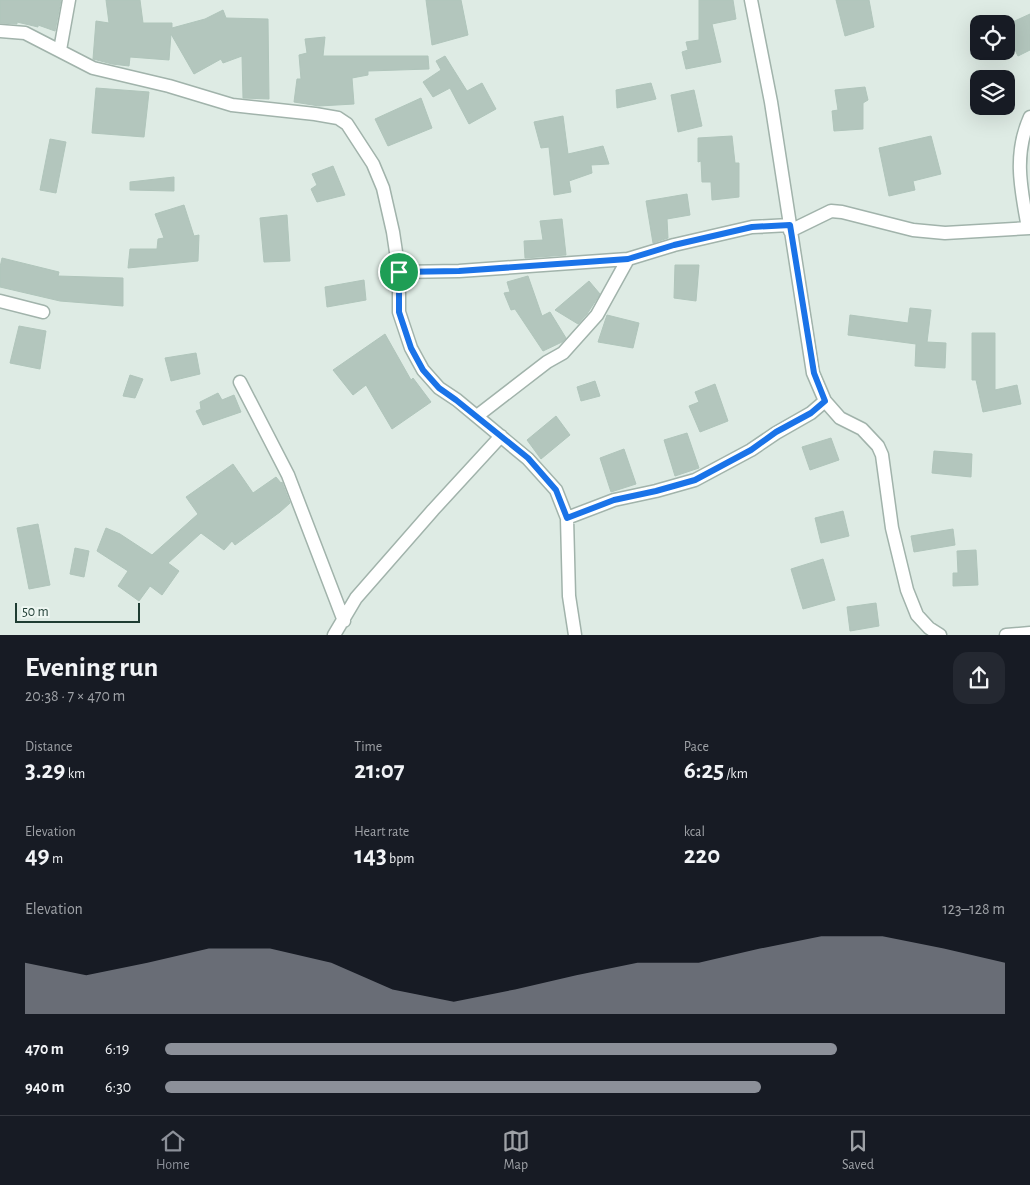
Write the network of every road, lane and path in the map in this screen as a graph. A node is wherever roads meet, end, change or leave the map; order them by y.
1 (69, 0) edge
2 (751, 0) edge
3 (0, 31) edge
4 (60, 50) junction
5 (1030, 117) edge
6 (790, 228) junction
7 (1029, 228) edge
8 (628, 259) junction
9 (399, 272) junction
10 (0, 301) edge
11 (42, 312) dead end
12 (240, 382) dead end
13 (825, 401) junction
14 (477, 416) junction
15 (501, 436) junction
16 (567, 518) junction
17 (344, 621) junction
18 (1030, 633) edge
19 (334, 635) edge
20 (575, 635) edge
21 (940, 635) edge
22 (1006, 635) edge

1 - 4 street
2 - 6 street
3 - 4 street
4 - 9 street
5 - 7 street
6 - 7 street
6 - 8 street
6 - 13 street
8 - 9 street
8 - 14 street
9 - 14 street
10 - 11 street
12 - 17 street
13 - 16 street
13 - 21 street
14 - 15 street
15 - 16 street
15 - 17 street
16 - 20 street
17 - 19 street
18 - 22 street

